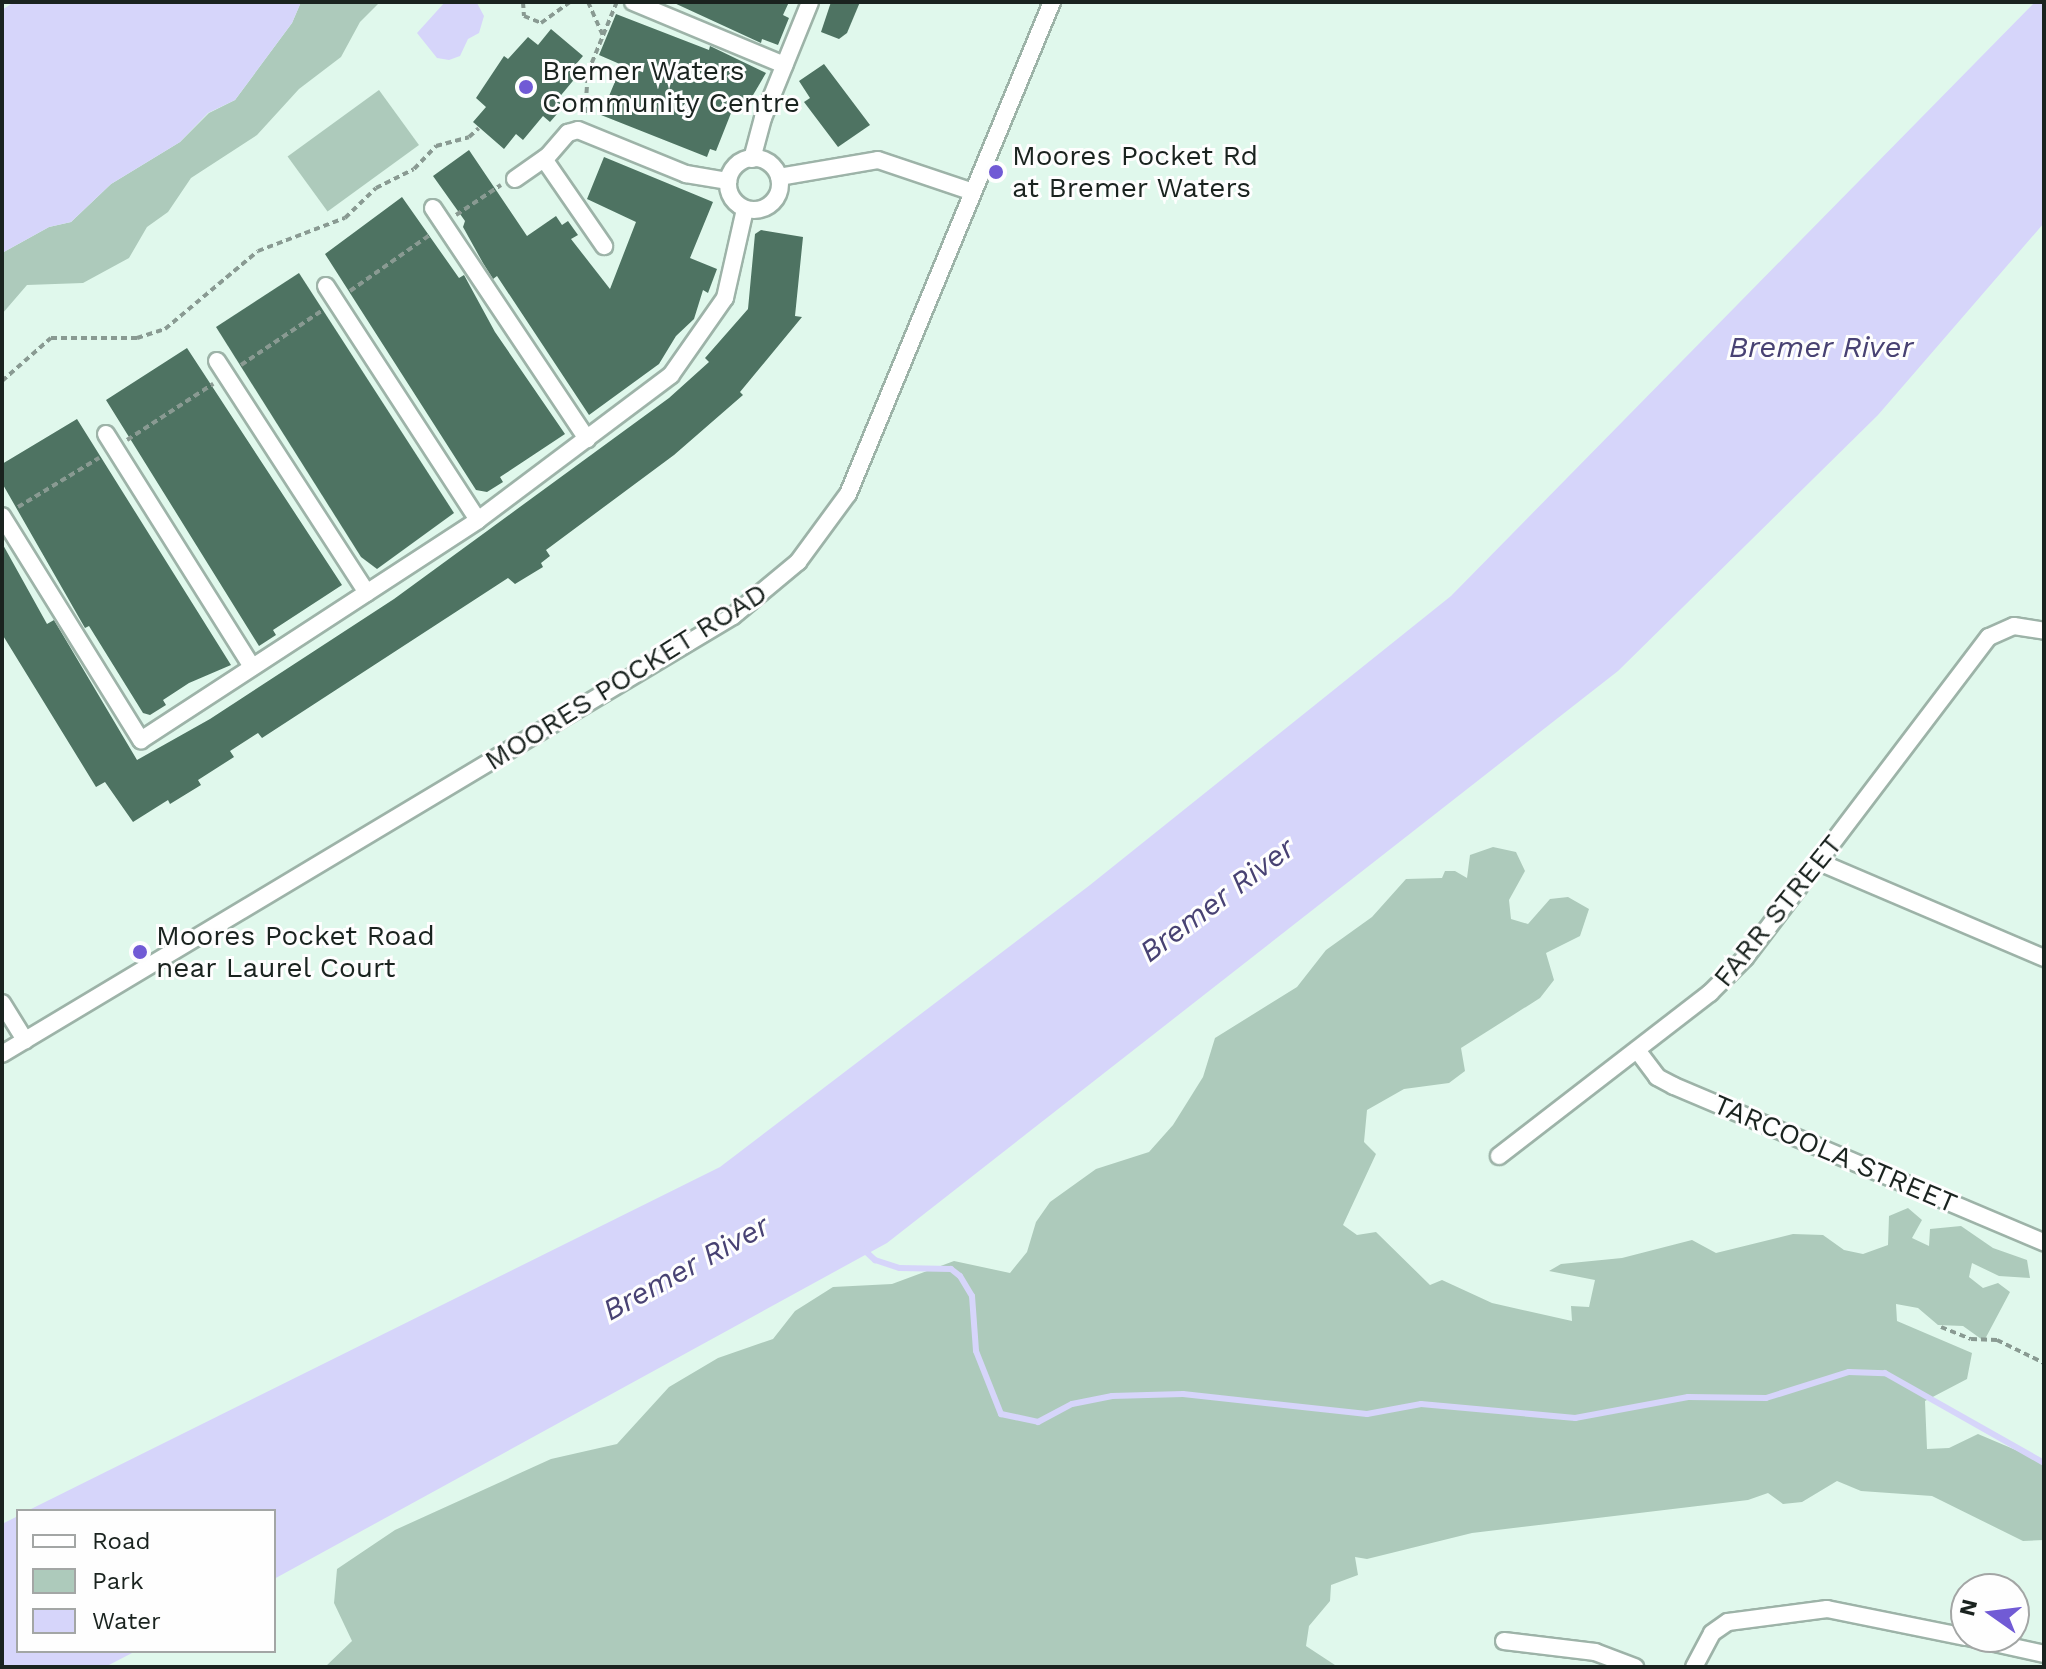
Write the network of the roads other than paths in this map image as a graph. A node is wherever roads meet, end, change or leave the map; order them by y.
1 (633, 2) edge
2 (810, 2) edge
3 (1052, 2) edge
4 (784, 65) junction
5 (544, 159) junction
6 (752, 159) junction
7 (779, 177) junction
8 (515, 179) road end
9 (728, 181) junction
10 (973, 192) junction
11 (433, 208) dead end
12 (745, 209) junction
13 (604, 246) dead end
14 (326, 286) dead end
15 (222, 368) road end
16 (587, 439) junction
17 (111, 441) road end
18 (8, 512) edge
19 (478, 520) junction
20 (367, 593) junction
21 (2044, 631) edge
22 (252, 667) junction
23 (1819, 862) junction
24 (2044, 958) edge
25 (2, 1003) edge
26 (25, 1040) junction
27 (1637, 1050) junction
28 (2, 1054) edge
29 (1499, 1156) dead end
30 (2044, 1242) edge
31 (1950, 1634) edge
32 (1504, 1641) dead end
33 (1635, 1667) edge
34 (1694, 1667) edge

1 - 4 street
2 - 4 street
3 - 10 street, MOORES POCKET ROAD
4 - 6 street
5 - 8 street
5 - 9 street
5 - 13 street
6 - 7 street
6 - 9 street
7 - 10 street
7 - 12 street
9 - 12 street
10 - 26 street, MOORES POCKET ROAD
11 - 16 street
12 - 16 street
14 - 19 street
15 - 20 street
16 - 19 street
17 - 22 street
18 - 22 street
19 - 20 street
20 - 22 street
21 - 23 street, FARR STREET
23 - 24 street
23 - 27 street, FARR STREET
25 - 26 street
26 - 28 street, MOORES POCKET ROAD
27 - 29 street, FARR STREET
27 - 30 street, TARCOOLA STREET
31 - 34 street
32 - 33 street

